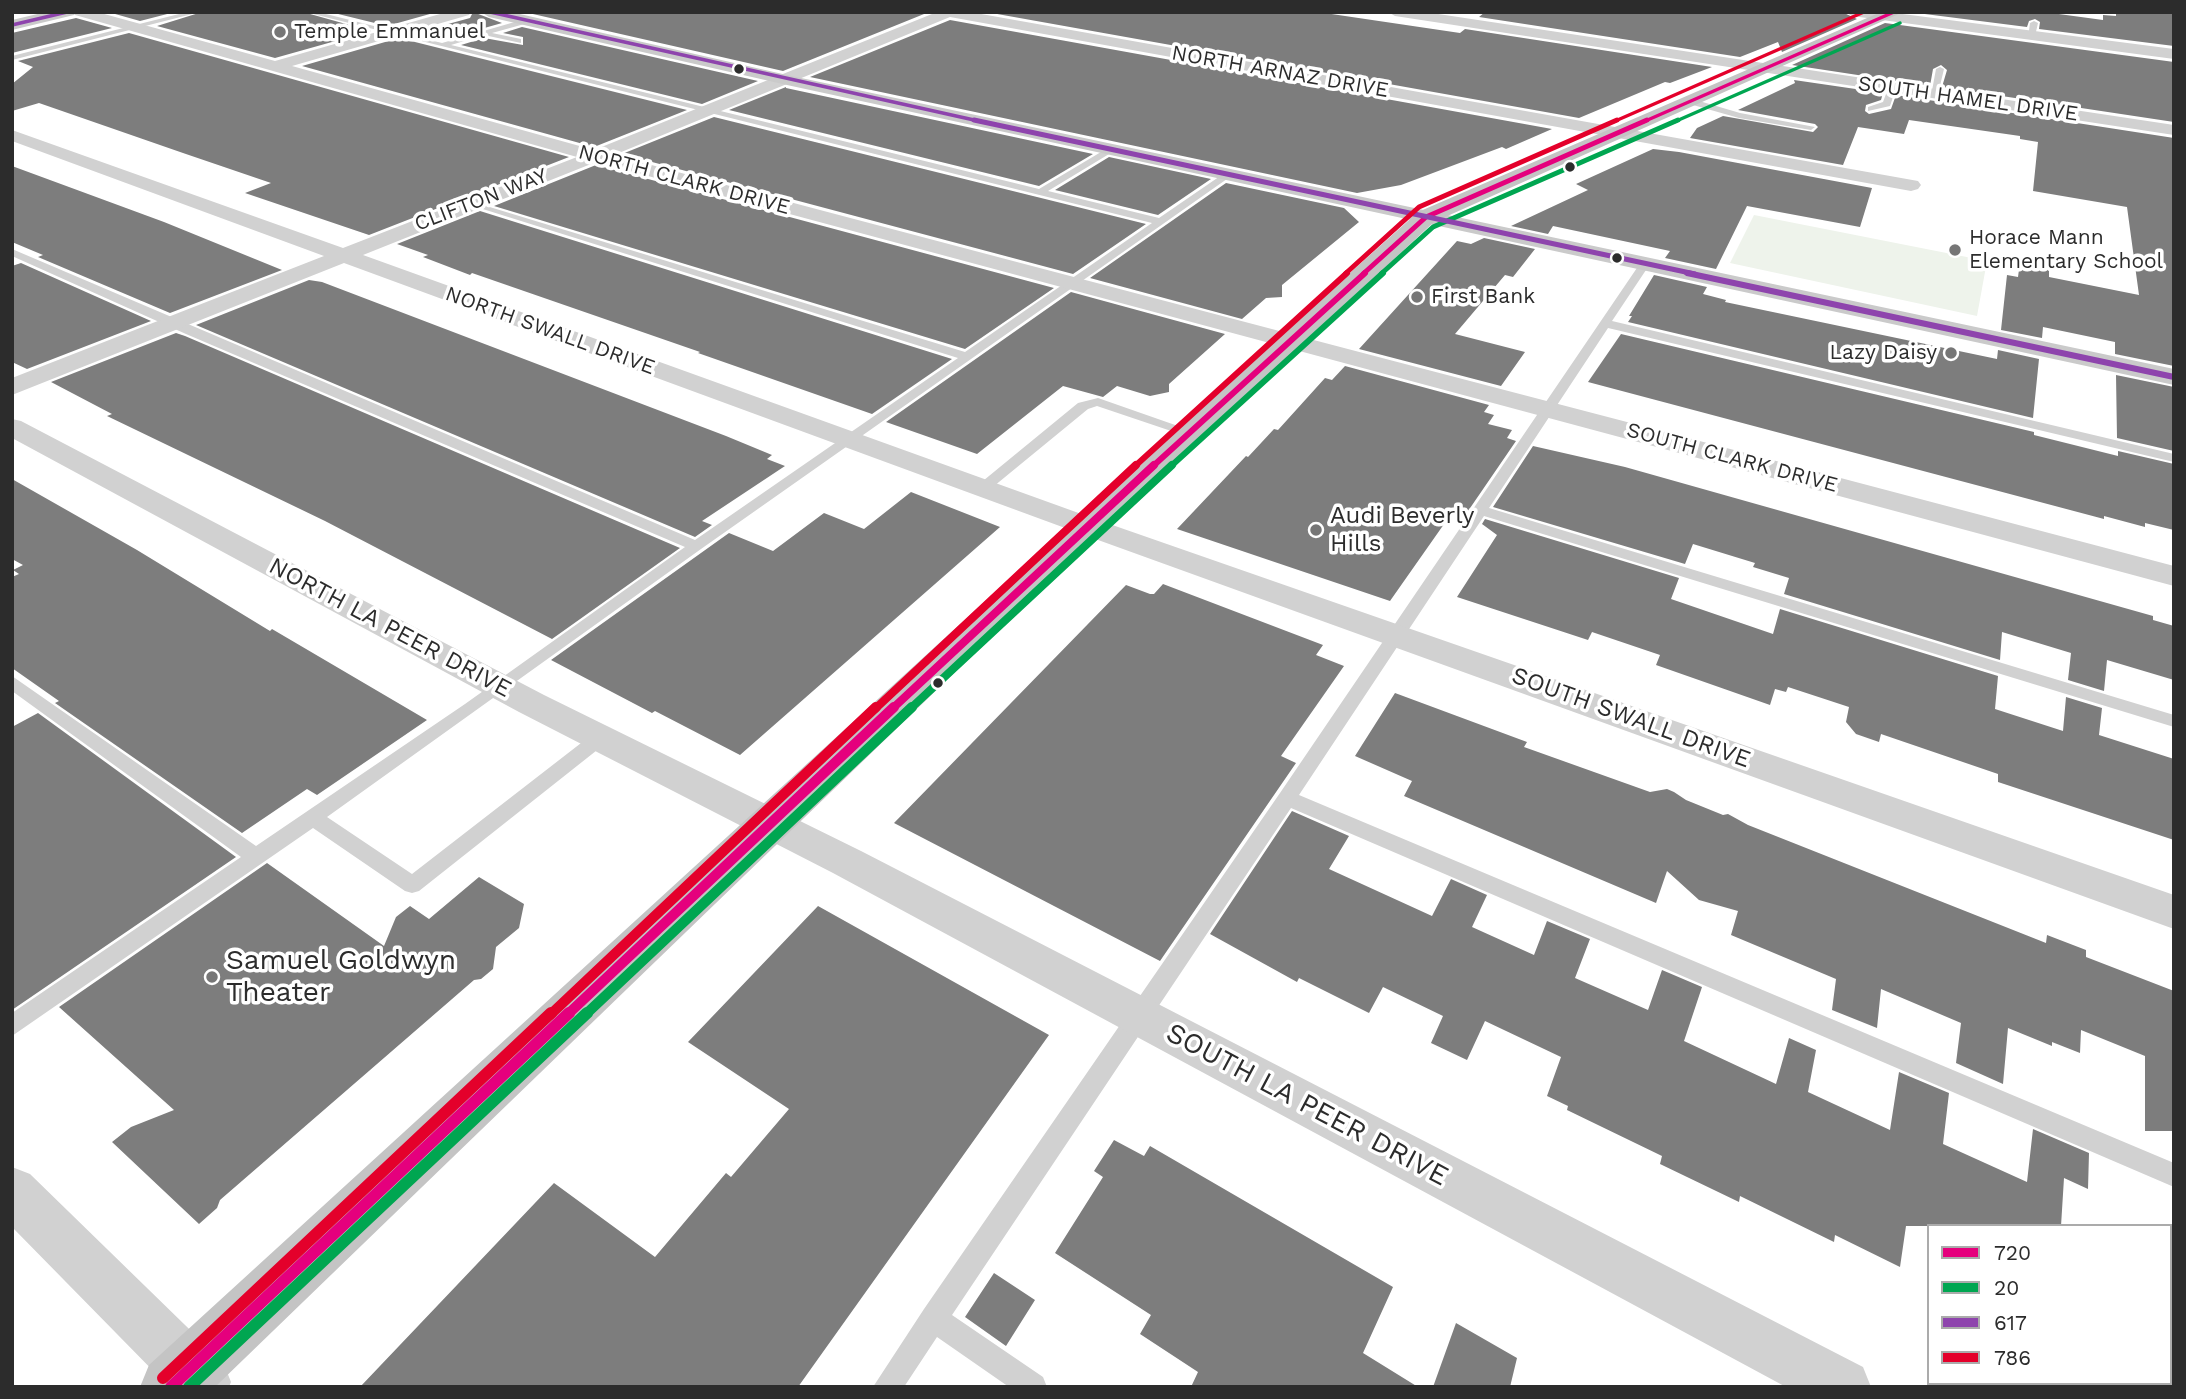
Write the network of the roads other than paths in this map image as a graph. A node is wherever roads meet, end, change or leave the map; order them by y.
1 (68, 12) edge
2 (80, 12) edge
3 (197, 12) edge
4 (308, 12) edge
5 (464, 12) edge
6 (489, 12) edge
7 (1395, 12) edge
8 (1852, 12) edge
9 (947, 13) edge
10 (1890, 14) edge
11 (525, 21) junction
12 (12, 25) edge
13 (135, 27) junction
14 (390, 33) junction
15 (484, 33) junction
16 (518, 41) dead end
17 (441, 46) junction
18 (2174, 54) edge
19 (12, 58) edge
20 (276, 66) junction
21 (1763, 68) junction
22 (1940, 69) dead end
23 (788, 80) junction
24 (1892, 88) junction
25 (1934, 94) junction
26 (1689, 101) junction
27 (1871, 108) dead end
28 (708, 111) junction
29 (1811, 127) dead end
30 (2174, 130) edge
31 (1616, 132) junction
32 (15, 138) edge
33 (1111, 149) junction
34 (594, 156) junction
35 (1229, 174) junction
36 (1911, 185) dead end
37 (1040, 192) junction
38 (474, 203) junction
39 (1426, 217) junction
40 (1162, 222) junction
41 (12, 252) edge
42 (341, 255) junction
43 (1645, 264) junction
44 (1073, 284) junction
45 (171, 323) junction
46 (1604, 323) junction
47 (1290, 342) junction
48 (968, 357) junction
49 (2174, 377) edge
50 (12, 387) edge
51 (1547, 408) junction
52 (12, 426) edge
53 (1191, 433) junction
54 (849, 440) junction
55 (2174, 458) edge
56 (984, 488) junction
57 (1479, 510) junction
58 (1087, 526) junction
59 (696, 547) junction
60 (2174, 576) edge
61 (1395, 634) junction
62 (12, 682) edge
63 (500, 687) junction
64 (2174, 721) edge
65 (600, 738) junction
66 (1287, 798) junction
67 (312, 817) junction
68 (770, 825) junction
69 (255, 856) junction
70 (2174, 912) edge
71 (1137, 1015) junction
72 (12, 1026) edge
73 (2174, 1175) edge
74 (12, 1191) edge
75 (933, 1318) junction
76 (189, 1381) edge
77 (887, 1387) edge
78 (1033, 1387) edge
79 (1843, 1387) edge

1 - 12 main road
2 - 13 street, NORTH CLARK DRIVE
3 - 13 lane
4 - 14 lane
5 - 14 street
6 - 11 main road
7 - 21 street, SOUTH HAMEL DRIVE
8 - 10 street
9 - 23 street, CLIFTON WAY
9 - 31 street, NORTH ARNAZ DRIVE
10 - 18 street
10 - 21 main road
11 - 15 lane
11 - 23 main road
13 - 19 lane
13 - 20 street, NORTH CLARK DRIVE
14 - 17 lane
14 - 20 street
15 - 16 lane
15 - 17 lane
17 - 28 lane
20 - 34 street, NORTH CLARK DRIVE
21 - 24 street, SOUTH HAMEL DRIVE
21 - 26 main road
22 - 25 lane
23 - 28 street, CLIFTON WAY
23 - 33 main road
24 - 25 street, SOUTH HAMEL DRIVE
24 - 27 lane
25 - 30 street, SOUTH HAMEL DRIVE
26 - 29 lane
26 - 31 main road
28 - 34 street, CLIFTON WAY
28 - 37 lane
31 - 36 street, NORTH ARNAZ DRIVE
31 - 39 main road
32 - 42 street, NORTH SWALL DRIVE
33 - 35 main road
33 - 37 lane
34 - 38 street, CLIFTON WAY
34 - 44 street, NORTH CLARK DRIVE
35 - 39 main road
35 - 40 lane
37 - 40 lane
38 - 42 street, CLIFTON WAY
38 - 48 lane
39 - 43 main road
39 - 47 main road
40 - 44 lane
41 - 45 lane
42 - 45 street, CLIFTON WAY
42 - 54 street, NORTH SWALL DRIVE
43 - 46 lane
43 - 49 main road
44 - 47 street, NORTH CLARK DRIVE
44 - 48 lane
45 - 50 street, CLIFTON WAY
45 - 59 lane
46 - 51 lane
46 - 55 lane
47 - 51 street, SOUTH CLARK DRIVE
47 - 53 main road
48 - 54 lane
51 - 57 lane
51 - 60 street, SOUTH CLARK DRIVE
52 - 63 street, NORTH LA PEER DRIVE
53 - 56 lane
53 - 58 main road
54 - 56 street, NORTH SWALL DRIVE
54 - 59 lane
56 - 58 street, NORTH SWALL DRIVE
57 - 61 lane
57 - 64 lane
58 - 61 street, SOUTH SWALL DRIVE
58 - 68 main road
59 - 63 lane
61 - 66 lane
61 - 70 street, SOUTH SWALL DRIVE
62 - 69 lane
63 - 65 street, NORTH LA PEER DRIVE
63 - 67 lane
65 - 67 lane
65 - 68 street, NORTH LA PEER DRIVE
66 - 71 lane
66 - 73 lane
67 - 69 lane
68 - 71 street, SOUTH LA PEER DRIVE
68 - 76 main road
69 - 72 lane
71 - 75 lane
71 - 79 street, SOUTH LA PEER DRIVE
74 - 76 street
75 - 77 lane
75 - 78 lane

